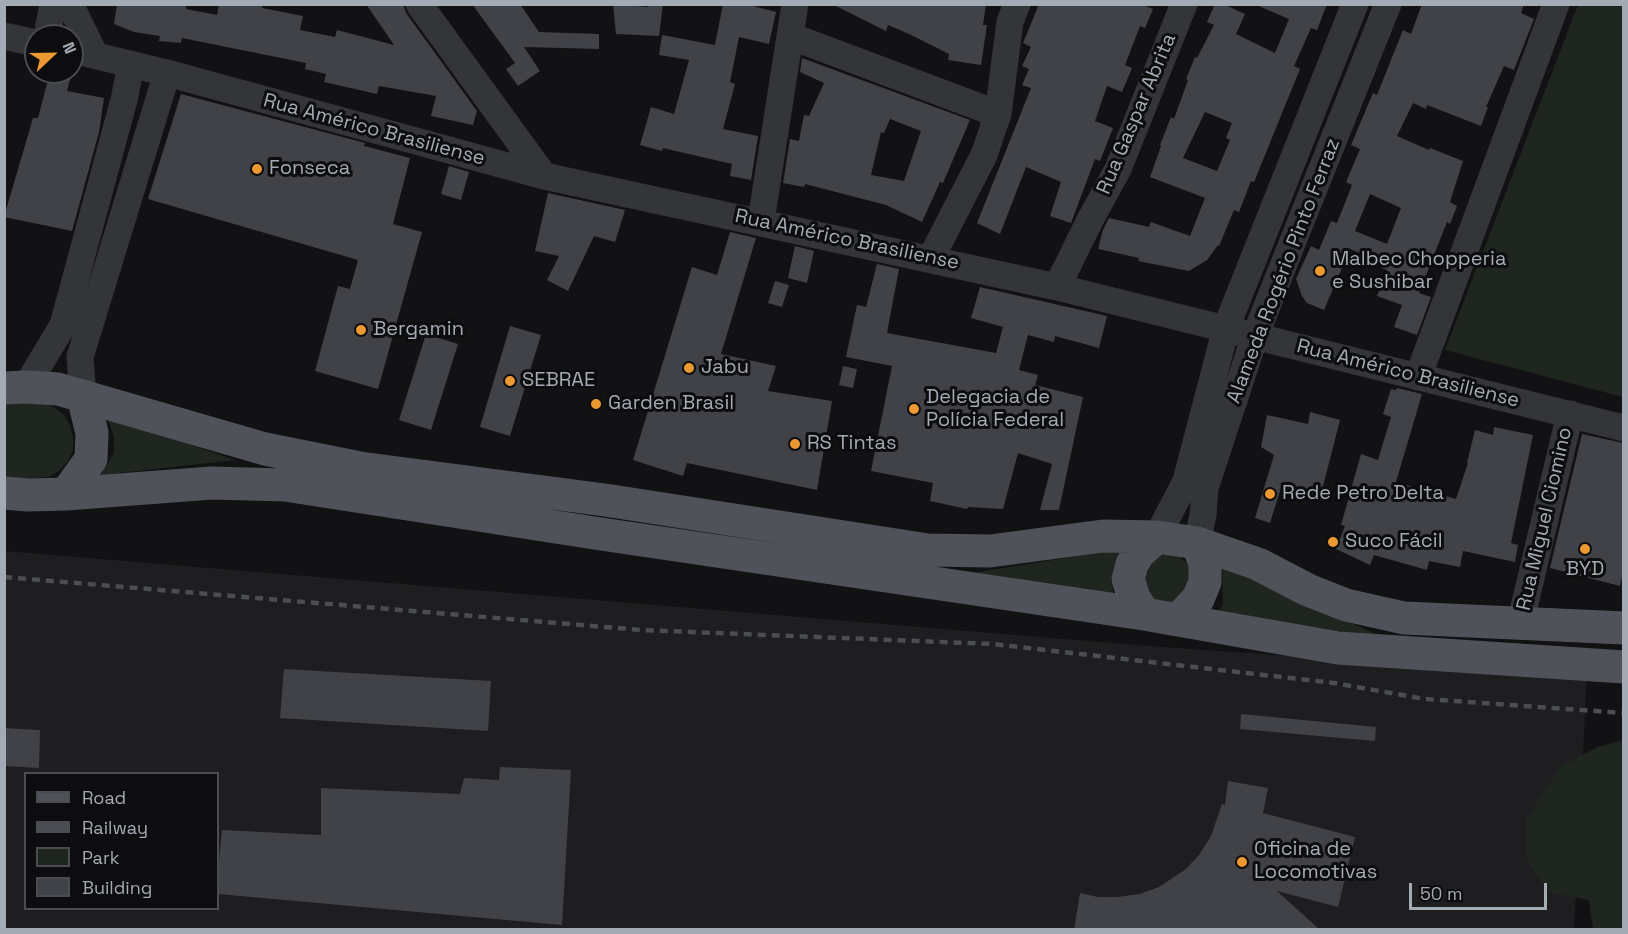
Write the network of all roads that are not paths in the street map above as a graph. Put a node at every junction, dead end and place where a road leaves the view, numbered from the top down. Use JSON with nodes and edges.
{"nodes":[{"id":1,"x":53,"y":4,"type":"edge"},
{"id":2,"x":70,"y":4,"type":"edge"},
{"id":3,"x":419,"y":4,"type":"edge"},
{"id":4,"x":795,"y":4,"type":"edge"},
{"id":5,"x":1017,"y":4,"type":"edge"},
{"id":6,"x":1184,"y":4,"type":"edge"},
{"id":7,"x":1354,"y":4,"type":"edge"},
{"id":8,"x":1388,"y":4,"type":"edge"},
{"id":9,"x":1554,"y":11,"type":"edge"},
{"id":10,"x":49,"y":24,"type":"edge"},
{"id":11,"x":76,"y":24,"type":"edge"},
{"id":12,"x":4,"y":36,"type":"edge"},
{"id":13,"x":790,"y":36,"type":"junction"},
{"id":14,"x":24,"y":40,"type":"edge"},
{"id":15,"x":84,"y":53,"type":"edge"},
{"id":16,"x":131,"y":65,"type":"junction"},
{"id":17,"x":167,"y":73,"type":"junction"},
{"id":18,"x":998,"y":114,"type":"junction"},
{"id":19,"x":544,"y":176,"type":"junction"},
{"id":20,"x":93,"y":215,"type":"junction"},
{"id":21,"x":761,"y":221,"type":"junction"},
{"id":22,"x":120,"y":223,"type":"junction"},
{"id":23,"x":931,"y":258,"type":"junction"},
{"id":24,"x":1057,"y":287,"type":"junction"},
{"id":25,"x":1226,"y":328,"type":"junction"},
{"id":26,"x":1255,"y":336,"type":"junction"},
{"id":27,"x":1418,"y":377,"type":"junction"},
{"id":28,"x":15,"y":387,"type":"edge"},
{"id":29,"x":83,"y":396,"type":"junction"},
{"id":30,"x":1570,"y":414,"type":"junction"},
{"id":31,"x":1623,"y":428,"type":"edge"},
{"id":32,"x":4,"y":493,"type":"edge"},
{"id":33,"x":66,"y":494,"type":"junction"},
{"id":34,"x":1157,"y":537,"type":"junction"},
{"id":35,"x":1197,"y":543,"type":"junction"},
{"id":36,"x":1144,"y":614,"type":"junction"},
{"id":37,"x":1178,"y":620,"type":"junction"},
{"id":38,"x":1520,"y":624,"type":"junction"},
{"id":39,"x":1623,"y":628,"type":"edge"},
{"id":40,"x":1623,"y":667,"type":"edge"}],
"edges":[{"from":1,"to":10,"type":"street"},
{"from":2,"to":11,"type":"street"},
{"from":3,"to":19,"type":"street"},
{"from":4,"to":13,"type":"street"},
{"from":5,"to":18,"type":"street"},
{"from":6,"to":24,"type":"street","name":"Rua Gaspar Abrita"},
{"from":7,"to":25,"type":"street","name":"Alameda Rogério Pinto Ferraz"},
{"from":8,"to":26,"type":"street","name":"Alameda Rogério Pinto Ferraz"},
{"from":9,"to":27,"type":"street"},
{"from":12,"to":14,"type":"street"},
{"from":13,"to":18,"type":"street"},
{"from":13,"to":21,"type":"street"},
{"from":15,"to":16,"type":"street","name":"Rua Américo Brasiliense"},
{"from":16,"to":17,"type":"street","name":"Rua Américo Brasiliense"},
{"from":16,"to":20,"type":"street"},
{"from":17,"to":19,"type":"street","name":"Rua Américo Brasiliense"},
{"from":17,"to":22,"type":"street"},
{"from":18,"to":23,"type":"street"},
{"from":19,"to":21,"type":"street","name":"Rua Américo Brasiliense"},
{"from":20,"to":22,"type":"street"},
{"from":20,"to":28,"type":"street"},
{"from":21,"to":23,"type":"street","name":"Rua Américo Brasiliense"},
{"from":22,"to":29,"type":"street"},
{"from":23,"to":24,"type":"street","name":"Rua Américo Brasiliense"},
{"from":24,"to":25,"type":"street","name":"Rua Américo Brasiliense"},
{"from":25,"to":26,"type":"street","name":"Rua Américo Brasiliense"},
{"from":25,"to":34,"type":"street","name":"Alameda Rogério Pinto Ferraz"},
{"from":26,"to":27,"type":"street","name":"Rua Américo Brasiliense"},
{"from":26,"to":35,"type":"street","name":"Alameda Rogério Pinto Ferraz"},
{"from":27,"to":30,"type":"street","name":"Rua Américo Brasiliense"},
{"from":28,"to":29,"type":"main road"},
{"from":29,"to":33,"type":"main road"},
{"from":29,"to":34,"type":"main road"},
{"from":30,"to":31,"type":"street","name":"Rua Américo Brasiliense"},
{"from":30,"to":38,"type":"street","name":"Rua Miguel Ciomino"},
{"from":32,"to":33,"type":"main road"},
{"from":33,"to":36,"type":"main road"},
{"from":34,"to":35,"type":"main road"},
{"from":34,"to":36,"type":"main road"},
{"from":35,"to":37,"type":"main road"},
{"from":35,"to":38,"type":"main road"},
{"from":36,"to":37,"type":"main road"},
{"from":37,"to":40,"type":"main road"},
{"from":38,"to":39,"type":"main road"}]}
